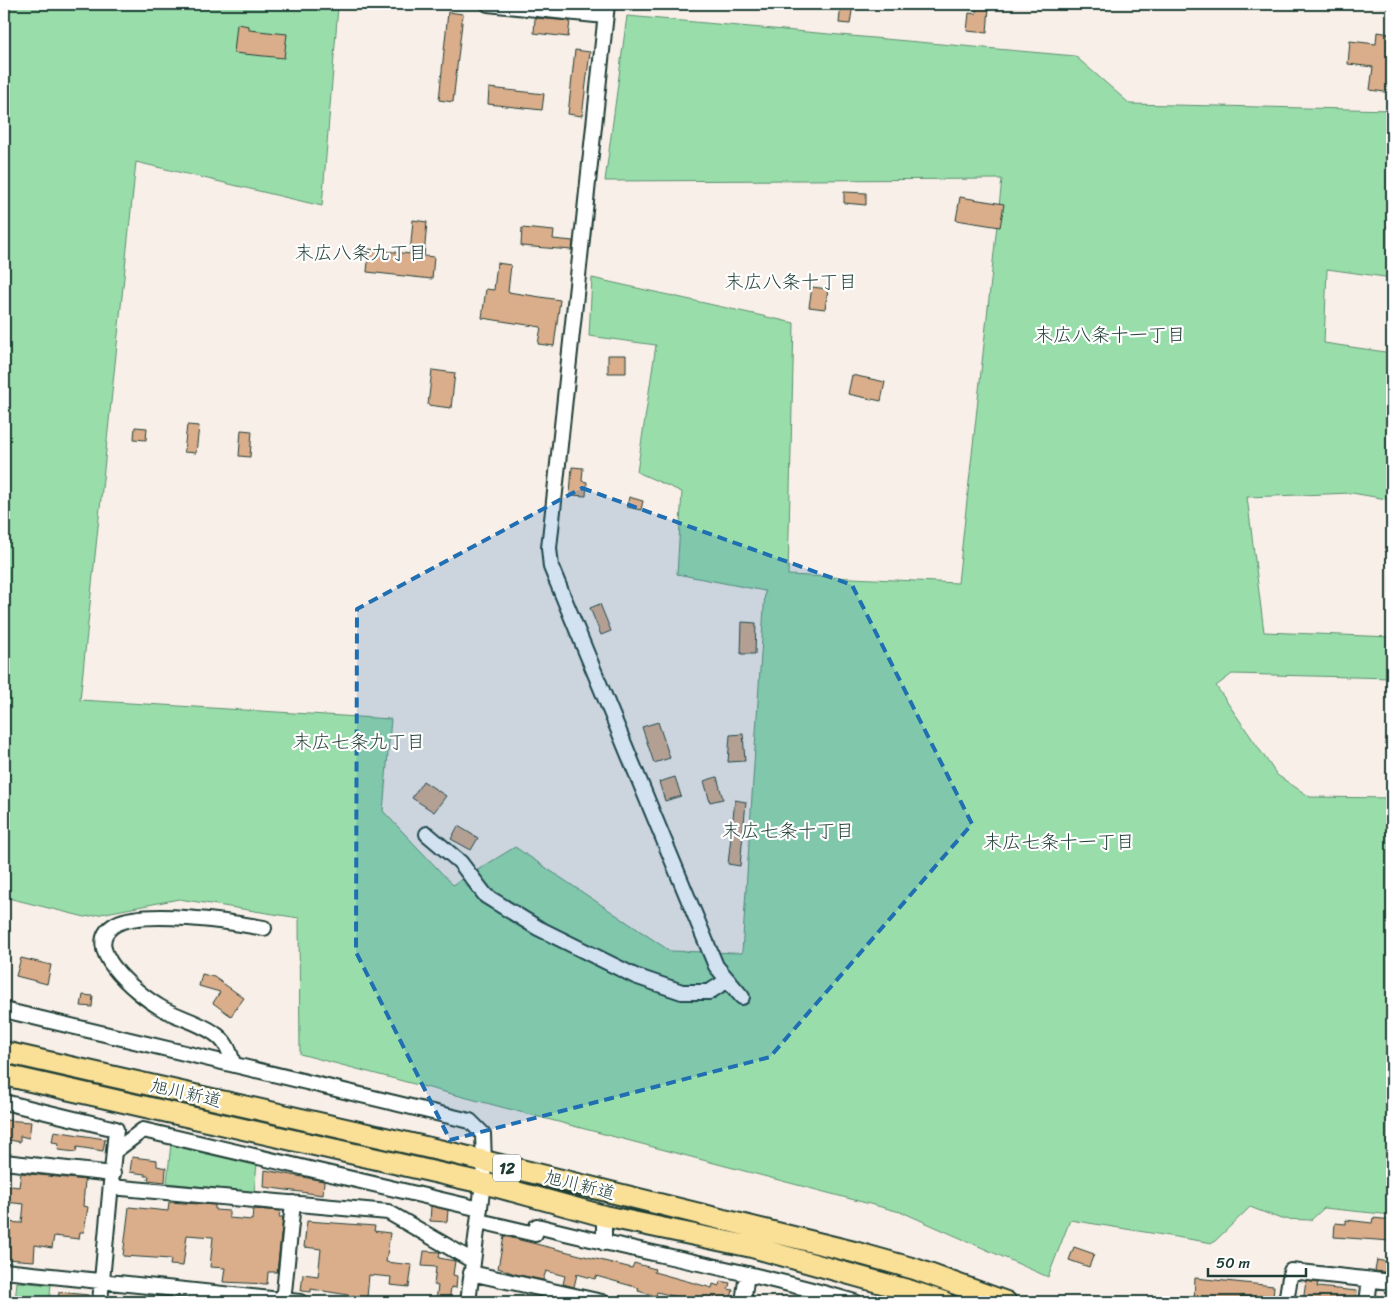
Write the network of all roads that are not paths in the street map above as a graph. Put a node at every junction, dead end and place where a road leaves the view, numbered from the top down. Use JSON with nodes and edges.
{"nodes":[{"id":1,"x":488,"y":4,"type":"edge"},
{"id":2,"x":606,"y":10,"type":"edge"},
{"id":3,"x":426,"y":834,"type":"dead end"},
{"id":4,"x":264,"y":928,"type":"dead end"},
{"id":5,"x":728,"y":980,"type":"junction"},
{"id":6,"x":742,"y":997,"type":"dead end"},
{"id":7,"x":4,"y":1010,"type":"edge"},
{"id":8,"x":4,"y":1052,"type":"edge"},
{"id":9,"x":233,"y":1064,"type":"junction"},
{"id":10,"x":4,"y":1075,"type":"edge"},
{"id":11,"x":29,"y":1080,"type":"junction"},
{"id":12,"x":4,"y":1102,"type":"edge"},
{"id":13,"x":26,"y":1107,"type":"junction"},
{"id":14,"x":115,"y":1150,"type":"junction"},
{"id":15,"x":4,"y":1162,"type":"edge"},
{"id":16,"x":484,"y":1162,"type":"junction"},
{"id":17,"x":112,"y":1180,"type":"junction"},
{"id":18,"x":483,"y":1184,"type":"junction"},
{"id":19,"x":292,"y":1202,"type":"junction"},
{"id":20,"x":479,"y":1215,"type":"junction"},
{"id":21,"x":604,"y":1216,"type":"junction"},
{"id":22,"x":604,"y":1244,"type":"junction"},
{"id":23,"x":472,"y":1267,"type":"junction"},
{"id":24,"x":835,"y":1269,"type":"junction"},
{"id":25,"x":4,"y":1271,"type":"edge"},
{"id":26,"x":747,"y":1274,"type":"junction"},
{"id":27,"x":102,"y":1280,"type":"junction"},
{"id":28,"x":1370,"y":1280,"type":"junction"},
{"id":29,"x":1392,"y":1282,"type":"edge"},
{"id":30,"x":829,"y":1294,"type":"junction"},
{"id":31,"x":565,"y":1298,"type":"edge"},
{"id":32,"x":283,"y":1301,"type":"edge"},
{"id":33,"x":100,"y":1302,"type":"edge"},
{"id":34,"x":300,"y":1302,"type":"edge"},
{"id":35,"x":468,"y":1302,"type":"edge"},
{"id":36,"x":602,"y":1302,"type":"edge"},
{"id":37,"x":743,"y":1302,"type":"edge"},
{"id":38,"x":855,"y":1302,"type":"edge"},
{"id":39,"x":944,"y":1302,"type":"edge"},
{"id":40,"x":1006,"y":1302,"type":"edge"},
{"id":41,"x":1286,"y":1302,"type":"edge"},
{"id":42,"x":1368,"y":1302,"type":"edge"}],
"edges":[{"from":1,"to":2,"type":"street"},
{"from":2,"to":5,"type":"street"},
{"from":3,"to":5,"type":"street"},
{"from":4,"to":9,"type":"street"},
{"from":5,"to":6,"type":"street"},
{"from":7,"to":9,"type":"street"},
{"from":8,"to":16,"type":"highway","name":"旭川新道","number":"12"},
{"from":9,"to":16,"type":"street"},
{"from":10,"to":11,"type":"highway","name":"旭川新道","number":"12"},
{"from":11,"to":13,"type":"street"},
{"from":11,"to":18,"type":"highway","name":"旭川新道","number":"12"},
{"from":12,"to":13,"type":"street"},
{"from":13,"to":14,"type":"street"},
{"from":14,"to":17,"type":"street"},
{"from":14,"to":20,"type":"street"},
{"from":15,"to":17,"type":"street"},
{"from":16,"to":18,"type":"street"},
{"from":16,"to":40,"type":"highway","name":"旭川新道","number":"12"},
{"from":17,"to":19,"type":"street"},
{"from":17,"to":27,"type":"street"},
{"from":18,"to":20,"type":"street"},
{"from":18,"to":21,"type":"highway","name":"旭川新道","number":"12"},
{"from":19,"to":23,"type":"street"},
{"from":19,"to":32,"type":"street"},
{"from":20,"to":22,"type":"street"},
{"from":20,"to":23,"type":"street"},
{"from":21,"to":22,"type":"street"},
{"from":21,"to":24,"type":"highway","name":"旭川新道","number":"12"},
{"from":22,"to":26,"type":"street"},
{"from":23,"to":31,"type":"street"},
{"from":23,"to":35,"type":"street"},
{"from":24,"to":30,"type":"street"},
{"from":24,"to":39,"type":"highway","name":"旭川新道","number":"12"},
{"from":25,"to":27,"type":"street"},
{"from":26,"to":30,"type":"street"},
{"from":26,"to":37,"type":"street"},
{"from":27,"to":32,"type":"street"},
{"from":27,"to":33,"type":"street"},
{"from":28,"to":29,"type":"street"},
{"from":28,"to":41,"type":"street"},
{"from":28,"to":42,"type":"street"},
{"from":30,"to":38,"type":"street"},
{"from":31,"to":36,"type":"street"},
{"from":32,"to":34,"type":"street"}]}
